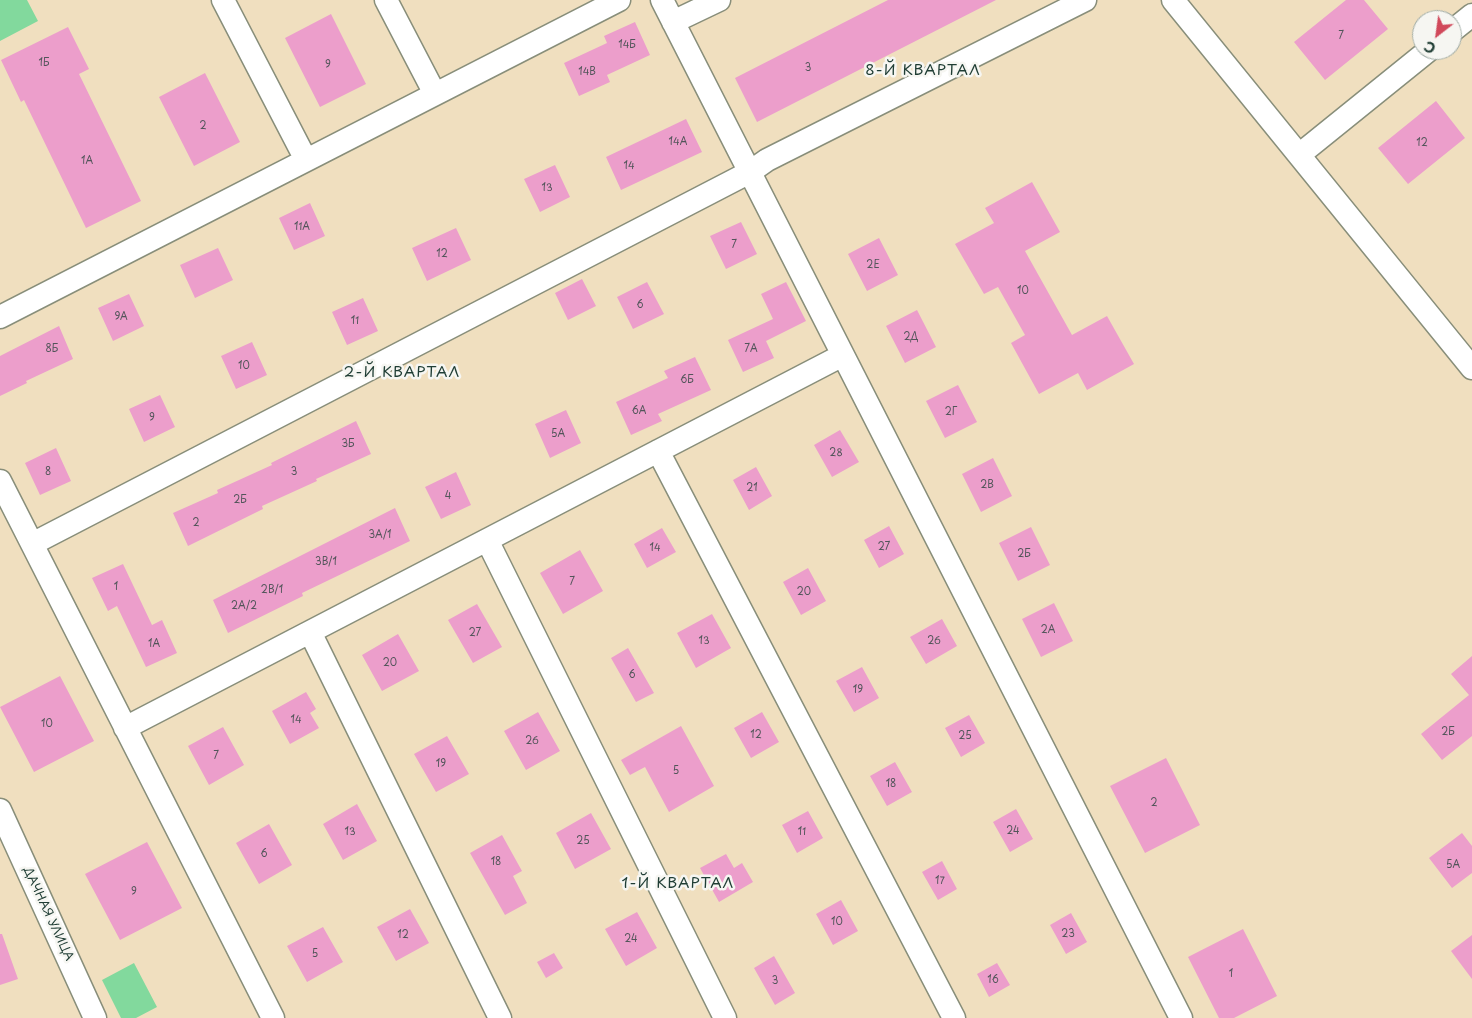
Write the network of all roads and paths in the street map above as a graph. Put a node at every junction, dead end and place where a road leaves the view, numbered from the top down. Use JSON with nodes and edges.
{"nodes":[{"id":1,"x":223,"y":0,"type":"edge"},
{"id":2,"x":386,"y":0,"type":"edge"},
{"id":3,"x":619,"y":0,"type":"edge"},
{"id":4,"x":662,"y":0,"type":"edge"},
{"id":5,"x":719,"y":0,"type":"edge"},
{"id":6,"x":1085,"y":0,"type":"edge"},
{"id":7,"x":1174,"y":0,"type":"edge"},
{"id":8,"x":1472,"y":15,"type":"edge"},
{"id":9,"x":673,"y":22,"type":"junction"},
{"id":10,"x":1462,"y":23,"type":"edge"},
{"id":11,"x":1416,"y":60,"type":"edge"},
{"id":12,"x":435,"y":94,"type":"junction"},
{"id":13,"x":1299,"y":155,"type":"junction"},
{"id":14,"x":306,"y":160,"type":"junction"},
{"id":15,"x":750,"y":172,"type":"junction"},
{"id":16,"x":0,"y":317,"type":"edge"},
{"id":17,"x":843,"y":355,"type":"junction"},
{"id":18,"x":1472,"y":368,"type":"edge"},
{"id":19,"x":658,"y":451,"type":"junction"},
{"id":20,"x":0,"y":481,"type":"edge"},
{"id":21,"x":487,"y":540,"type":"junction"},
{"id":22,"x":32,"y":544,"type":"junction"},
{"id":23,"x":310,"y":632,"type":"junction"},
{"id":24,"x":126,"y":728,"type":"junction"},
{"id":25,"x":0,"y":810,"type":"edge"},
{"id":26,"x":95,"y":1018,"type":"edge"},
{"id":27,"x":273,"y":1018,"type":"edge"},
{"id":28,"x":500,"y":1018,"type":"edge"},
{"id":29,"x":725,"y":1018,"type":"edge"},
{"id":30,"x":954,"y":1018,"type":"edge"},
{"id":31,"x":1181,"y":1018,"type":"edge"}],
"edges":[{"from":1,"to":14,"type":"street"},
{"from":2,"to":12,"type":"street"},
{"from":3,"to":12,"type":"street"},
{"from":4,"to":9,"type":"street"},
{"from":5,"to":9,"type":"street"},
{"from":6,"to":15,"type":"street"},
{"from":7,"to":13,"type":"street"},
{"from":8,"to":10,"type":"street"},
{"from":9,"to":15,"type":"street"},
{"from":11,"to":13,"type":"street"},
{"from":12,"to":14,"type":"street"},
{"from":13,"to":18,"type":"street"},
{"from":14,"to":16,"type":"street"},
{"from":15,"to":17,"type":"street"},
{"from":15,"to":22,"type":"street"},
{"from":17,"to":19,"type":"street"},
{"from":17,"to":31,"type":"street"},
{"from":19,"to":21,"type":"street"},
{"from":19,"to":30,"type":"street"},
{"from":20,"to":22,"type":"street"},
{"from":21,"to":23,"type":"street"},
{"from":21,"to":29,"type":"street"},
{"from":22,"to":24,"type":"street"},
{"from":23,"to":24,"type":"street"},
{"from":23,"to":28,"type":"street"},
{"from":24,"to":27,"type":"street"},
{"from":25,"to":26,"type":"street","name":"ДАЧНАЯ УЛИЦА"}]}
